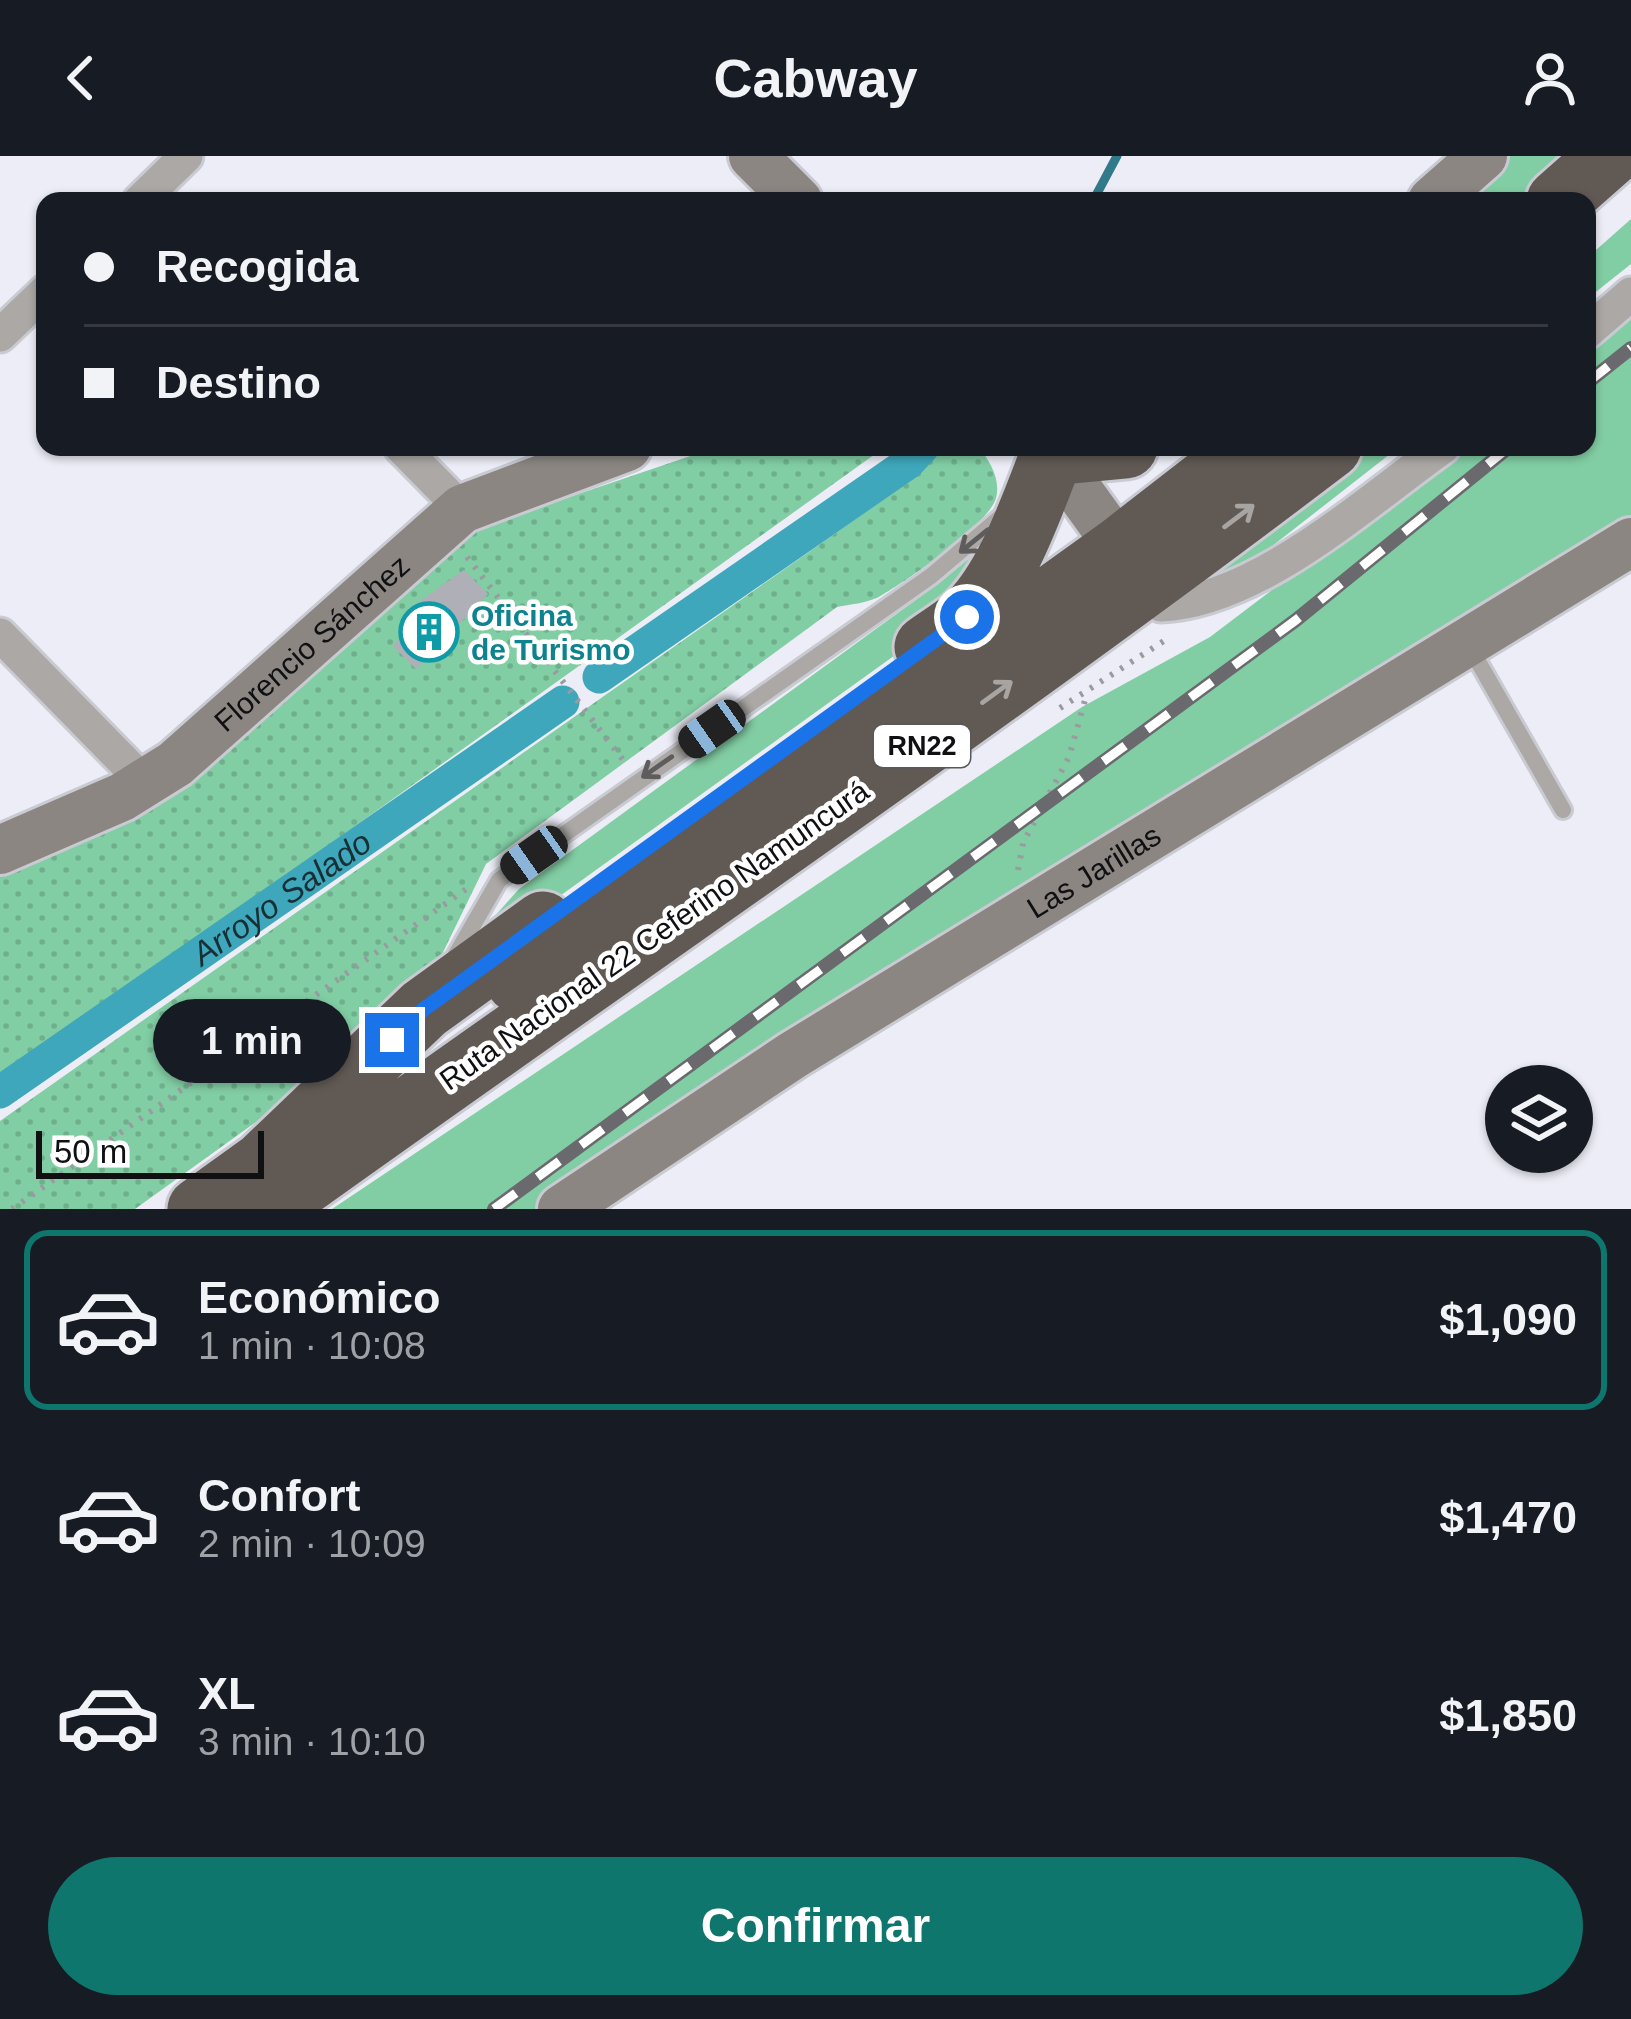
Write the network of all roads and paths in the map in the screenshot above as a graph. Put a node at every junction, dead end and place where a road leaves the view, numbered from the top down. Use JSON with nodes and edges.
{"nodes":[{"id":1,"x":186,"y":156,"type":"edge"},
{"id":2,"x":753,"y":156,"type":"edge"},
{"id":3,"x":1483,"y":156,"type":"edge"},
{"id":4,"x":1610,"y":156,"type":"edge"},
{"id":5,"x":1631,"y":189,"type":"edge"},
{"id":6,"x":154,"y":192,"type":"edge"},
{"id":7,"x":789,"y":192,"type":"edge"},
{"id":8,"x":1442,"y":192,"type":"edge"},
{"id":9,"x":1568,"y":192,"type":"edge"},
{"id":10,"x":1596,"y":220,"type":"edge"},
{"id":11,"x":1631,"y":294,"type":"edge"},
{"id":12,"x":36,"y":300,"type":"edge"},
{"id":13,"x":1596,"y":324,"type":"edge"},
{"id":14,"x":0,"y":334,"type":"edge"},
{"id":15,"x":408,"y":456,"type":"edge"},
{"id":16,"x":604,"y":456,"type":"edge"},
{"id":17,"x":1050,"y":456,"type":"edge"},
{"id":18,"x":1053,"y":456,"type":"edge"},
{"id":19,"x":1061,"y":456,"type":"edge"},
{"id":20,"x":1241,"y":456,"type":"edge"},
{"id":21,"x":1315,"y":456,"type":"edge"},
{"id":22,"x":1430,"y":456,"type":"edge"},
{"id":23,"x":452,"y":517,"type":"junction"},
{"id":24,"x":1630,"y":545,"type":"edge"},
{"id":25,"x":1134,"y":566,"type":"junction"},
{"id":26,"x":0,"y":635,"type":"edge"},
{"id":27,"x":1468,"y":643,"type":"junction"},
{"id":28,"x":1088,"y":690,"type":"dead end"},
{"id":29,"x":638,"y":780,"type":"junction"},
{"id":30,"x":145,"y":783,"type":"junction"},
{"id":31,"x":1563,"y":810,"type":"dead end"},
{"id":32,"x":0,"y":850,"type":"edge"},
{"id":33,"x":499,"y":880,"type":"junction"},
{"id":34,"x":1017,"y":920,"type":"junction"},
{"id":35,"x":424,"y":1009,"type":"junction"},
{"id":36,"x":264,"y":1187,"type":"edge"},
{"id":37,"x":12,"y":1209,"type":"edge"},
{"id":38,"x":199,"y":1209,"type":"edge"},
{"id":39,"x":562,"y":1209,"type":"edge"}],
"edges":[{"from":1,"to":6,"type":"street"},
{"from":2,"to":7,"type":"street"},
{"from":3,"to":8,"type":"street"},
{"from":4,"to":9,"type":"highway"},
{"from":5,"to":10,"type":"highway"},
{"from":11,"to":13,"type":"street"},
{"from":12,"to":14,"type":"street"},
{"from":15,"to":23,"type":"street"},
{"from":16,"to":23,"type":"street","name":"Florencio Sánchez"},
{"from":17,"to":29,"type":"lane","one_way":true},
{"from":18,"to":35,"type":"highway"},
{"from":19,"to":25,"type":"street"},
{"from":20,"to":25,"type":"highway","name":"Ruta Nacional 22 Ceferino Namuncurá","number":"RN22"},
{"from":25,"to":21,"type":"highway","name":"Ruta Nacional 22 Ceferino Namuncurá","number":"RN22","one_way":true},
{"from":22,"to":25,"type":"street"},
{"from":23,"to":29,"type":"path"},
{"from":23,"to":30,"type":"street","name":"Florencio Sánchez"},
{"from":24,"to":27,"type":"street","name":"Las Jarillas"},
{"from":25,"to":36,"type":"highway","name":"Ruta Nacional 22 Ceferino Namuncurá","number":"RN22"},
{"from":26,"to":30,"type":"street"},
{"from":27,"to":31,"type":"lane"},
{"from":27,"to":34,"type":"street","name":"Las Jarillas"},
{"from":28,"to":34,"type":"path"},
{"from":29,"to":33,"type":"lane"},
{"from":30,"to":32,"type":"street","name":"Florencio Sánchez"},
{"from":33,"to":35,"type":"lane"},
{"from":33,"to":37,"type":"path"},
{"from":34,"to":39,"type":"street","name":"Las Jarillas"},
{"from":35,"to":36,"type":"highway"},
{"from":36,"to":38,"type":"highway","name":"Ruta Nacional 22 Ceferino Namuncurá","number":"RN22"}]}
